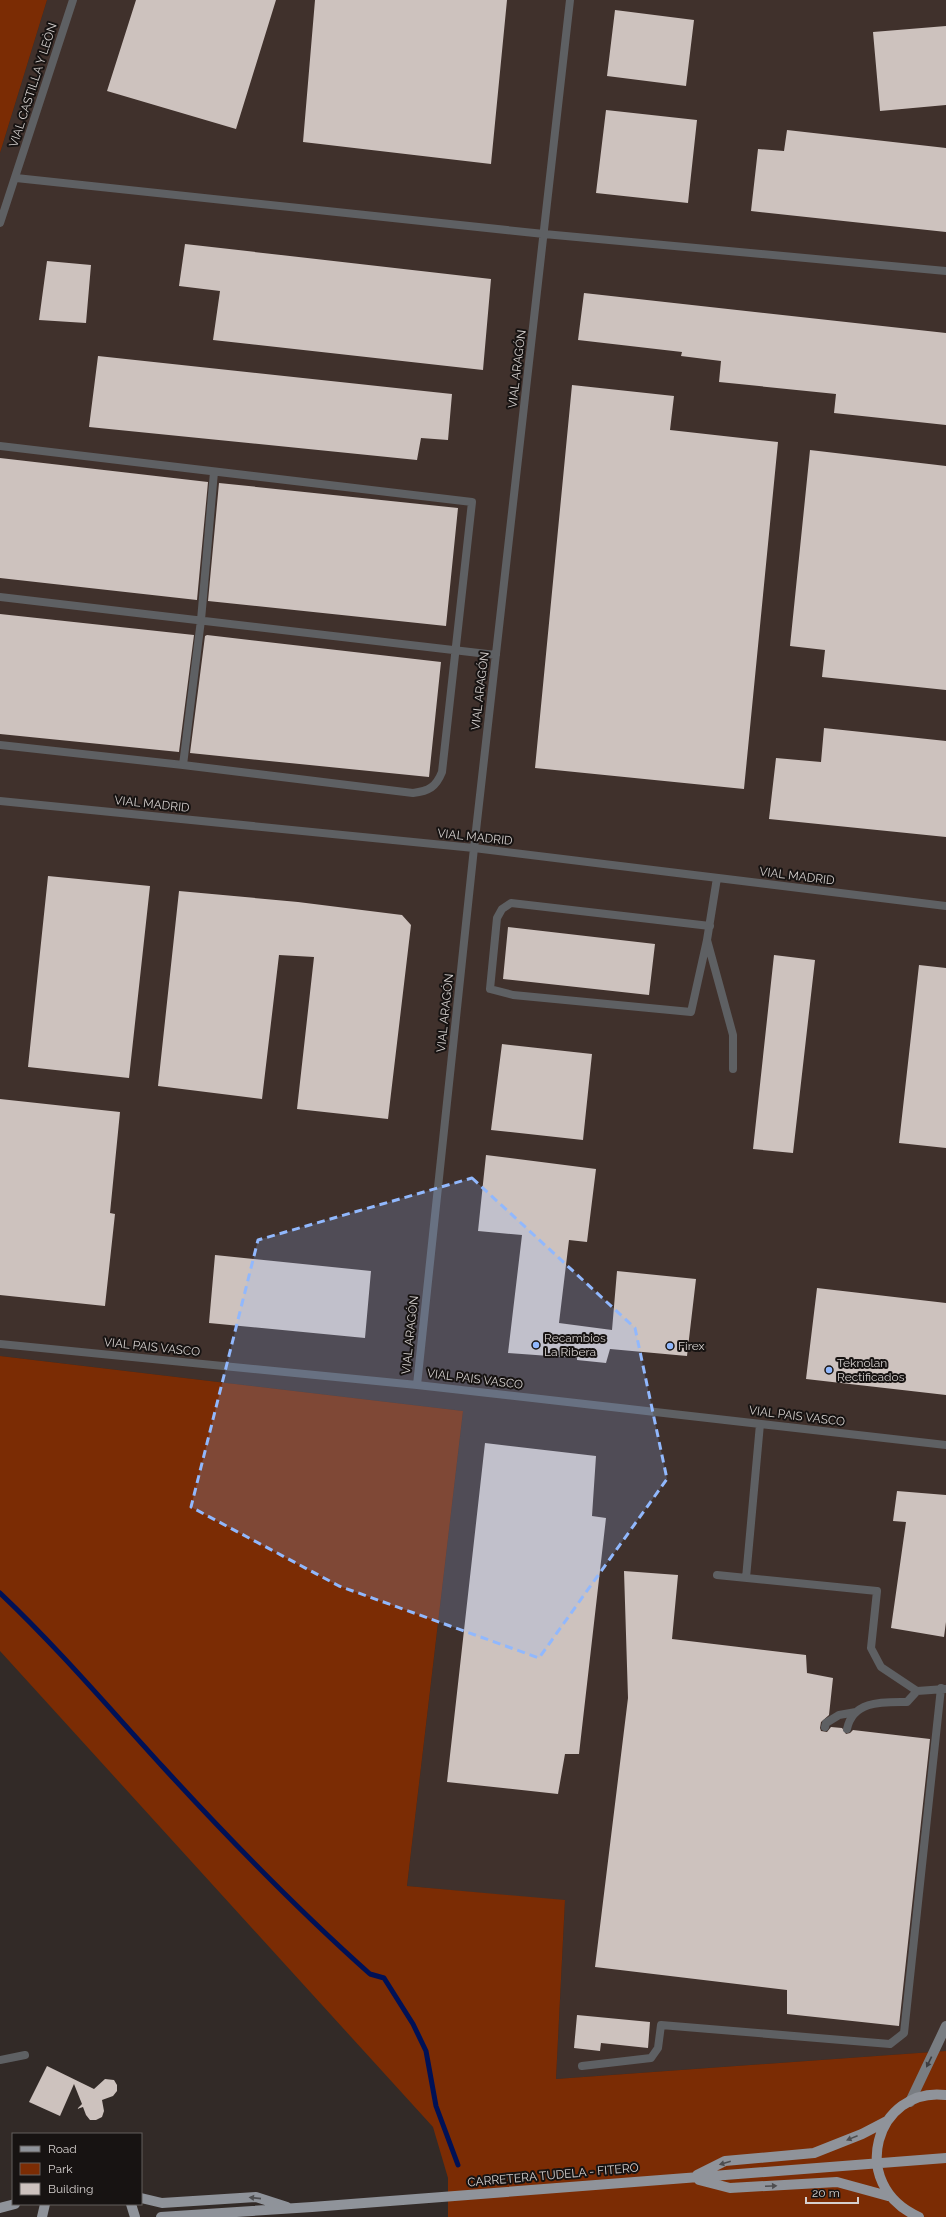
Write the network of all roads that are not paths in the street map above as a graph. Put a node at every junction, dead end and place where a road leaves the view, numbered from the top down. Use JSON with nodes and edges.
{"nodes":[{"id":1,"x":73,"y":0,"type":"edge"},
{"id":2,"x":570,"y":0,"type":"edge"},
{"id":3,"x":16,"y":178,"type":"junction"},
{"id":4,"x":0,"y":223,"type":"edge"},
{"id":5,"x":544,"y":234,"type":"junction"},
{"id":6,"x":946,"y":271,"type":"edge"},
{"id":7,"x":0,"y":446,"type":"edge"},
{"id":8,"x":214,"y":472,"type":"junction"},
{"id":9,"x":0,"y":597,"type":"edge"},
{"id":10,"x":201,"y":620,"type":"junction"},
{"id":11,"x":456,"y":650,"type":"junction"},
{"id":12,"x":496,"y":655,"type":"junction"},
{"id":13,"x":0,"y":745,"type":"edge"},
{"id":14,"x":183,"y":765,"type":"junction"},
{"id":15,"x":0,"y":800,"type":"edge"},
{"id":16,"x":474,"y":848,"type":"junction"},
{"id":17,"x":717,"y":878,"type":"junction"},
{"id":18,"x":946,"y":906,"type":"edge"},
{"id":19,"x":710,"y":926,"type":"junction"},
{"id":20,"x":707,"y":940,"type":"junction"},
{"id":21,"x":733,"y":1070,"type":"dead end"},
{"id":22,"x":0,"y":1344,"type":"edge"},
{"id":23,"x":417,"y":1384,"type":"junction"},
{"id":24,"x":760,"y":1424,"type":"junction"},
{"id":25,"x":946,"y":1445,"type":"edge"},
{"id":26,"x":717,"y":1575,"type":"dead end"},
{"id":27,"x":746,"y":1578,"type":"junction"},
{"id":28,"x":944,"y":1688,"type":"edge"},
{"id":29,"x":917,"y":1691,"type":"junction"},
{"id":30,"x":856,"y":1712,"type":"junction"},
{"id":31,"x":825,"y":1727,"type":"dead end"},
{"id":32,"x":847,"y":1729,"type":"dead end"},
{"id":33,"x":946,"y":2026,"type":"edge"},
{"id":34,"x":25,"y":2055,"type":"dead end"},
{"id":35,"x":0,"y":2060,"type":"edge"},
{"id":36,"x":582,"y":2066,"type":"dead end"},
{"id":37,"x":946,"y":2095,"type":"edge"},
{"id":38,"x":910,"y":2102,"type":"junction"},
{"id":39,"x":887,"y":2121,"type":"junction"},
{"id":40,"x":946,"y":2158,"type":"edge"},
{"id":41,"x":876,"y":2163,"type":"junction"},
{"id":42,"x":691,"y":2177,"type":"junction"},
{"id":43,"x":888,"y":2196,"type":"junction"},
{"id":44,"x":142,"y":2198,"type":"edge"},
{"id":45,"x":12,"y":2205,"type":"edge"},
{"id":46,"x":45,"y":2205,"type":"edge"},
{"id":47,"x":131,"y":2205,"type":"edge"},
{"id":48,"x":0,"y":2208,"type":"edge"},
{"id":49,"x":293,"y":2213,"type":"edge"},
{"id":50,"x":42,"y":2217,"type":"edge"},
{"id":51,"x":135,"y":2217,"type":"edge"},
{"id":52,"x":161,"y":2217,"type":"edge"},
{"id":53,"x":919,"y":2217,"type":"edge"}],
"edges":[{"from":1,"to":3,"type":"lane","name":"VIAL CASTILLA Y LEÒN"},
{"from":2,"to":5,"type":"lane","name":"VIAL ARAGÓN"},
{"from":3,"to":4,"type":"lane","name":"VIAL CASTILLA Y LEÒN"},
{"from":3,"to":5,"type":"lane"},
{"from":5,"to":6,"type":"lane"},
{"from":5,"to":12,"type":"lane","name":"VIAL ARAGÓN"},
{"from":7,"to":8,"type":"lane"},
{"from":8,"to":10,"type":"lane"},
{"from":8,"to":11,"type":"lane"},
{"from":9,"to":10,"type":"lane"},
{"from":10,"to":11,"type":"lane"},
{"from":10,"to":14,"type":"lane"},
{"from":11,"to":12,"type":"lane"},
{"from":11,"to":14,"type":"lane"},
{"from":12,"to":16,"type":"lane","name":"VIAL ARAGÓN"},
{"from":13,"to":14,"type":"lane"},
{"from":15,"to":16,"type":"lane","name":"VIAL MADRID"},
{"from":16,"to":17,"type":"lane","name":"VIAL MADRID"},
{"from":16,"to":23,"type":"lane","name":"VIAL ARAGÓN"},
{"from":17,"to":18,"type":"lane","name":"VIAL MADRID"},
{"from":17,"to":19,"type":"lane"},
{"from":19,"to":20,"type":"lane"},
{"from":19,"to":20,"type":"lane"},
{"from":20,"to":21,"type":"lane"},
{"from":22,"to":23,"type":"lane","name":"VIAL PAIS VASCO"},
{"from":23,"to":24,"type":"lane","name":"VIAL PAIS VASCO"},
{"from":24,"to":25,"type":"lane","name":"VIAL PAIS VASCO"},
{"from":24,"to":27,"type":"lane"},
{"from":26,"to":27,"type":"lane"},
{"from":27,"to":29,"type":"lane"},
{"from":28,"to":29,"type":"lane"},
{"from":28,"to":36,"type":"lane"},
{"from":29,"to":30,"type":"lane"},
{"from":30,"to":31,"type":"lane"},
{"from":30,"to":32,"type":"lane"},
{"from":33,"to":38,"type":"street","one_way":true},
{"from":34,"to":35,"type":"lane"},
{"from":37,"to":38,"type":"main road"},
{"from":38,"to":39,"type":"main road"},
{"from":39,"to":41,"type":"main road"},
{"from":39,"to":42,"type":"main road","one_way":true},
{"from":40,"to":41,"type":"main road","name":"CARRETERA TUDELA - FITERO"},
{"from":41,"to":42,"type":"main road","name":"CARRETERA TUDELA - FITERO"},
{"from":41,"to":43,"type":"main road"},
{"from":42,"to":43,"type":"main road","one_way":true},
{"from":42,"to":49,"type":"main road","name":"CARRETERA TUDELA - FITERO"},
{"from":43,"to":53,"type":"main road"},
{"from":49,"to":44,"type":"main road","one_way":true},
{"from":45,"to":48,"type":"main road"},
{"from":46,"to":50,"type":"main road"},
{"from":47,"to":51,"type":"main road"},
{"from":49,"to":52,"type":"main road"}]}
